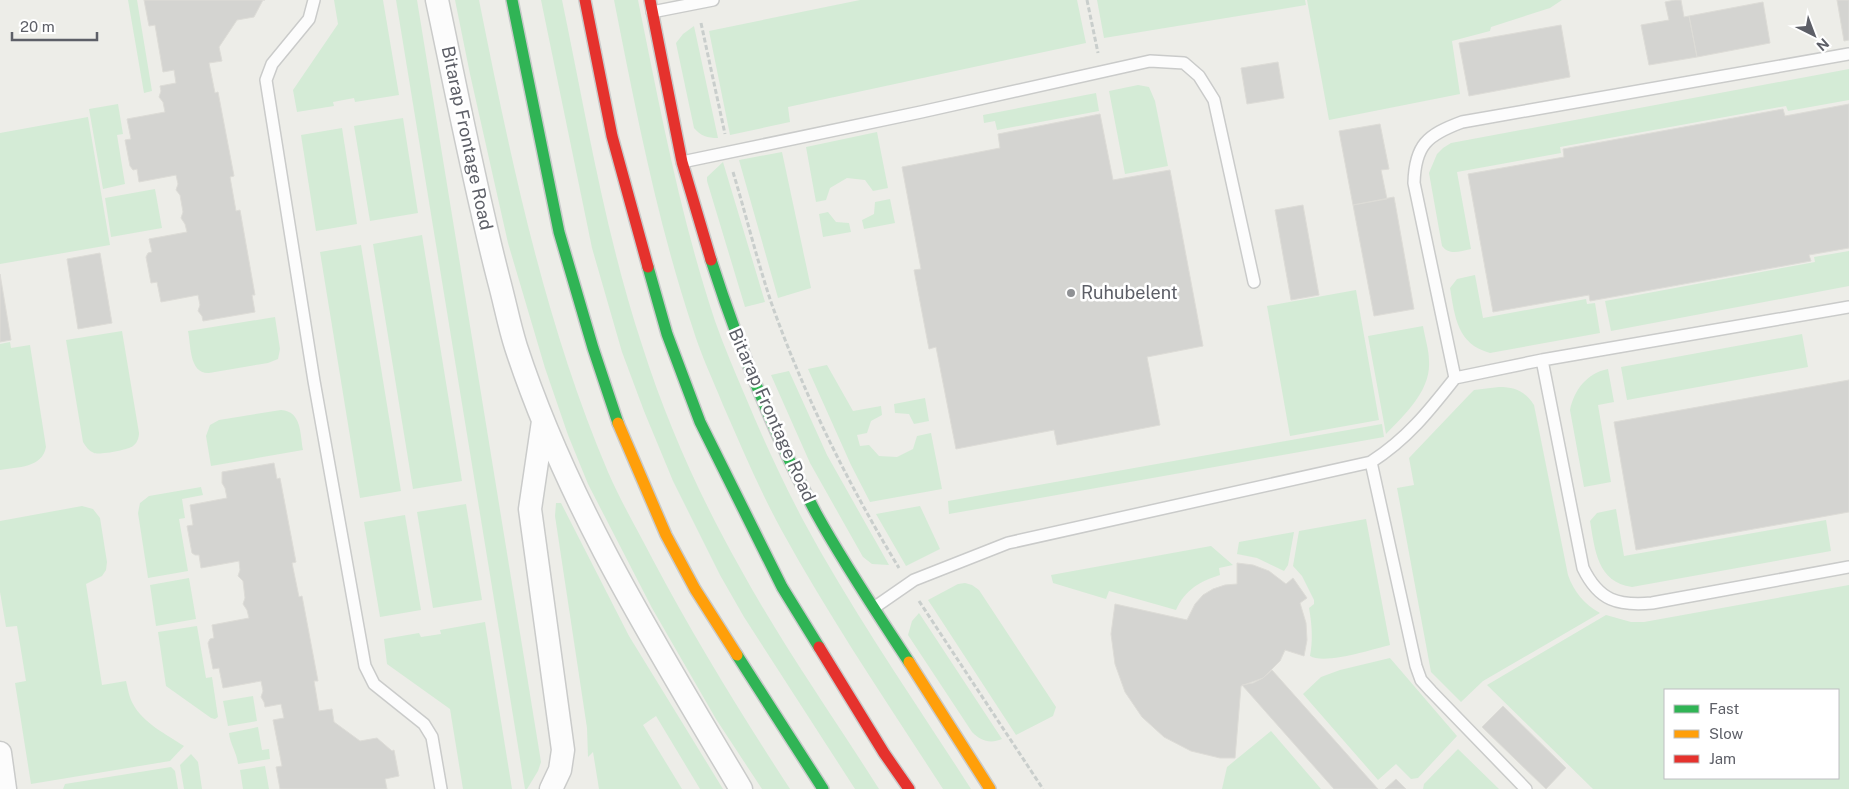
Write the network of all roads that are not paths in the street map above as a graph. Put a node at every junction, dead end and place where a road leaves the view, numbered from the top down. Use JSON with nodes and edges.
{"nodes":[{"id":1,"x":314,"y":0,"type":"edge"},
{"id":2,"x":437,"y":0,"type":"edge"},
{"id":3,"x":512,"y":0,"type":"edge"},
{"id":4,"x":585,"y":0,"type":"edge"},
{"id":5,"x":650,"y":0,"type":"edge"},
{"id":6,"x":713,"y":0,"type":"edge"},
{"id":7,"x":652,"y":12,"type":"junction"},
{"id":8,"x":1849,"y":54,"type":"edge"},
{"id":9,"x":682,"y":162,"type":"junction"},
{"id":10,"x":1254,"y":282,"type":"dead end"},
{"id":11,"x":1849,"y":307,"type":"edge"},
{"id":12,"x":1542,"y":360,"type":"junction"},
{"id":13,"x":1455,"y":378,"type":"junction"},
{"id":14,"x":543,"y":419,"type":"junction"},
{"id":15,"x":1371,"y":462,"type":"junction"},
{"id":16,"x":1849,"y":567,"type":"edge"},
{"id":17,"x":875,"y":607,"type":"junction"},
{"id":18,"x":0,"y":753,"type":"edge"},
{"id":19,"x":6,"y":789,"type":"edge"},
{"id":20,"x":441,"y":789,"type":"edge"},
{"id":21,"x":551,"y":789,"type":"edge"},
{"id":22,"x":741,"y":789,"type":"edge"},
{"id":23,"x":823,"y":789,"type":"edge"},
{"id":24,"x":909,"y":789,"type":"edge"},
{"id":25,"x":990,"y":789,"type":"edge"},
{"id":26,"x":1526,"y":789,"type":"edge"}],
"edges":[{"from":1,"to":20,"type":"lane"},
{"from":2,"to":14,"type":"street","name":"Bitarap Frontage Road"},
{"from":3,"to":23,"type":"main road"},
{"from":4,"to":24,"type":"main road"},
{"from":5,"to":7,"type":"main road","name":"Bitarap Frontage Road"},
{"from":6,"to":7,"type":"lane"},
{"from":7,"to":9,"type":"main road","name":"Bitarap Frontage Road"},
{"from":8,"to":13,"type":"lane"},
{"from":9,"to":10,"type":"lane"},
{"from":9,"to":17,"type":"main road","name":"Bitarap Frontage Road"},
{"from":11,"to":12,"type":"lane"},
{"from":12,"to":13,"type":"lane"},
{"from":12,"to":16,"type":"lane"},
{"from":13,"to":15,"type":"lane"},
{"from":14,"to":21,"type":"street"},
{"from":14,"to":22,"type":"street","name":"Bitarap Frontage Road"},
{"from":15,"to":17,"type":"lane"},
{"from":15,"to":26,"type":"lane"},
{"from":17,"to":25,"type":"main road","name":"Bitarap Frontage Road"},
{"from":18,"to":19,"type":"street"}]}
